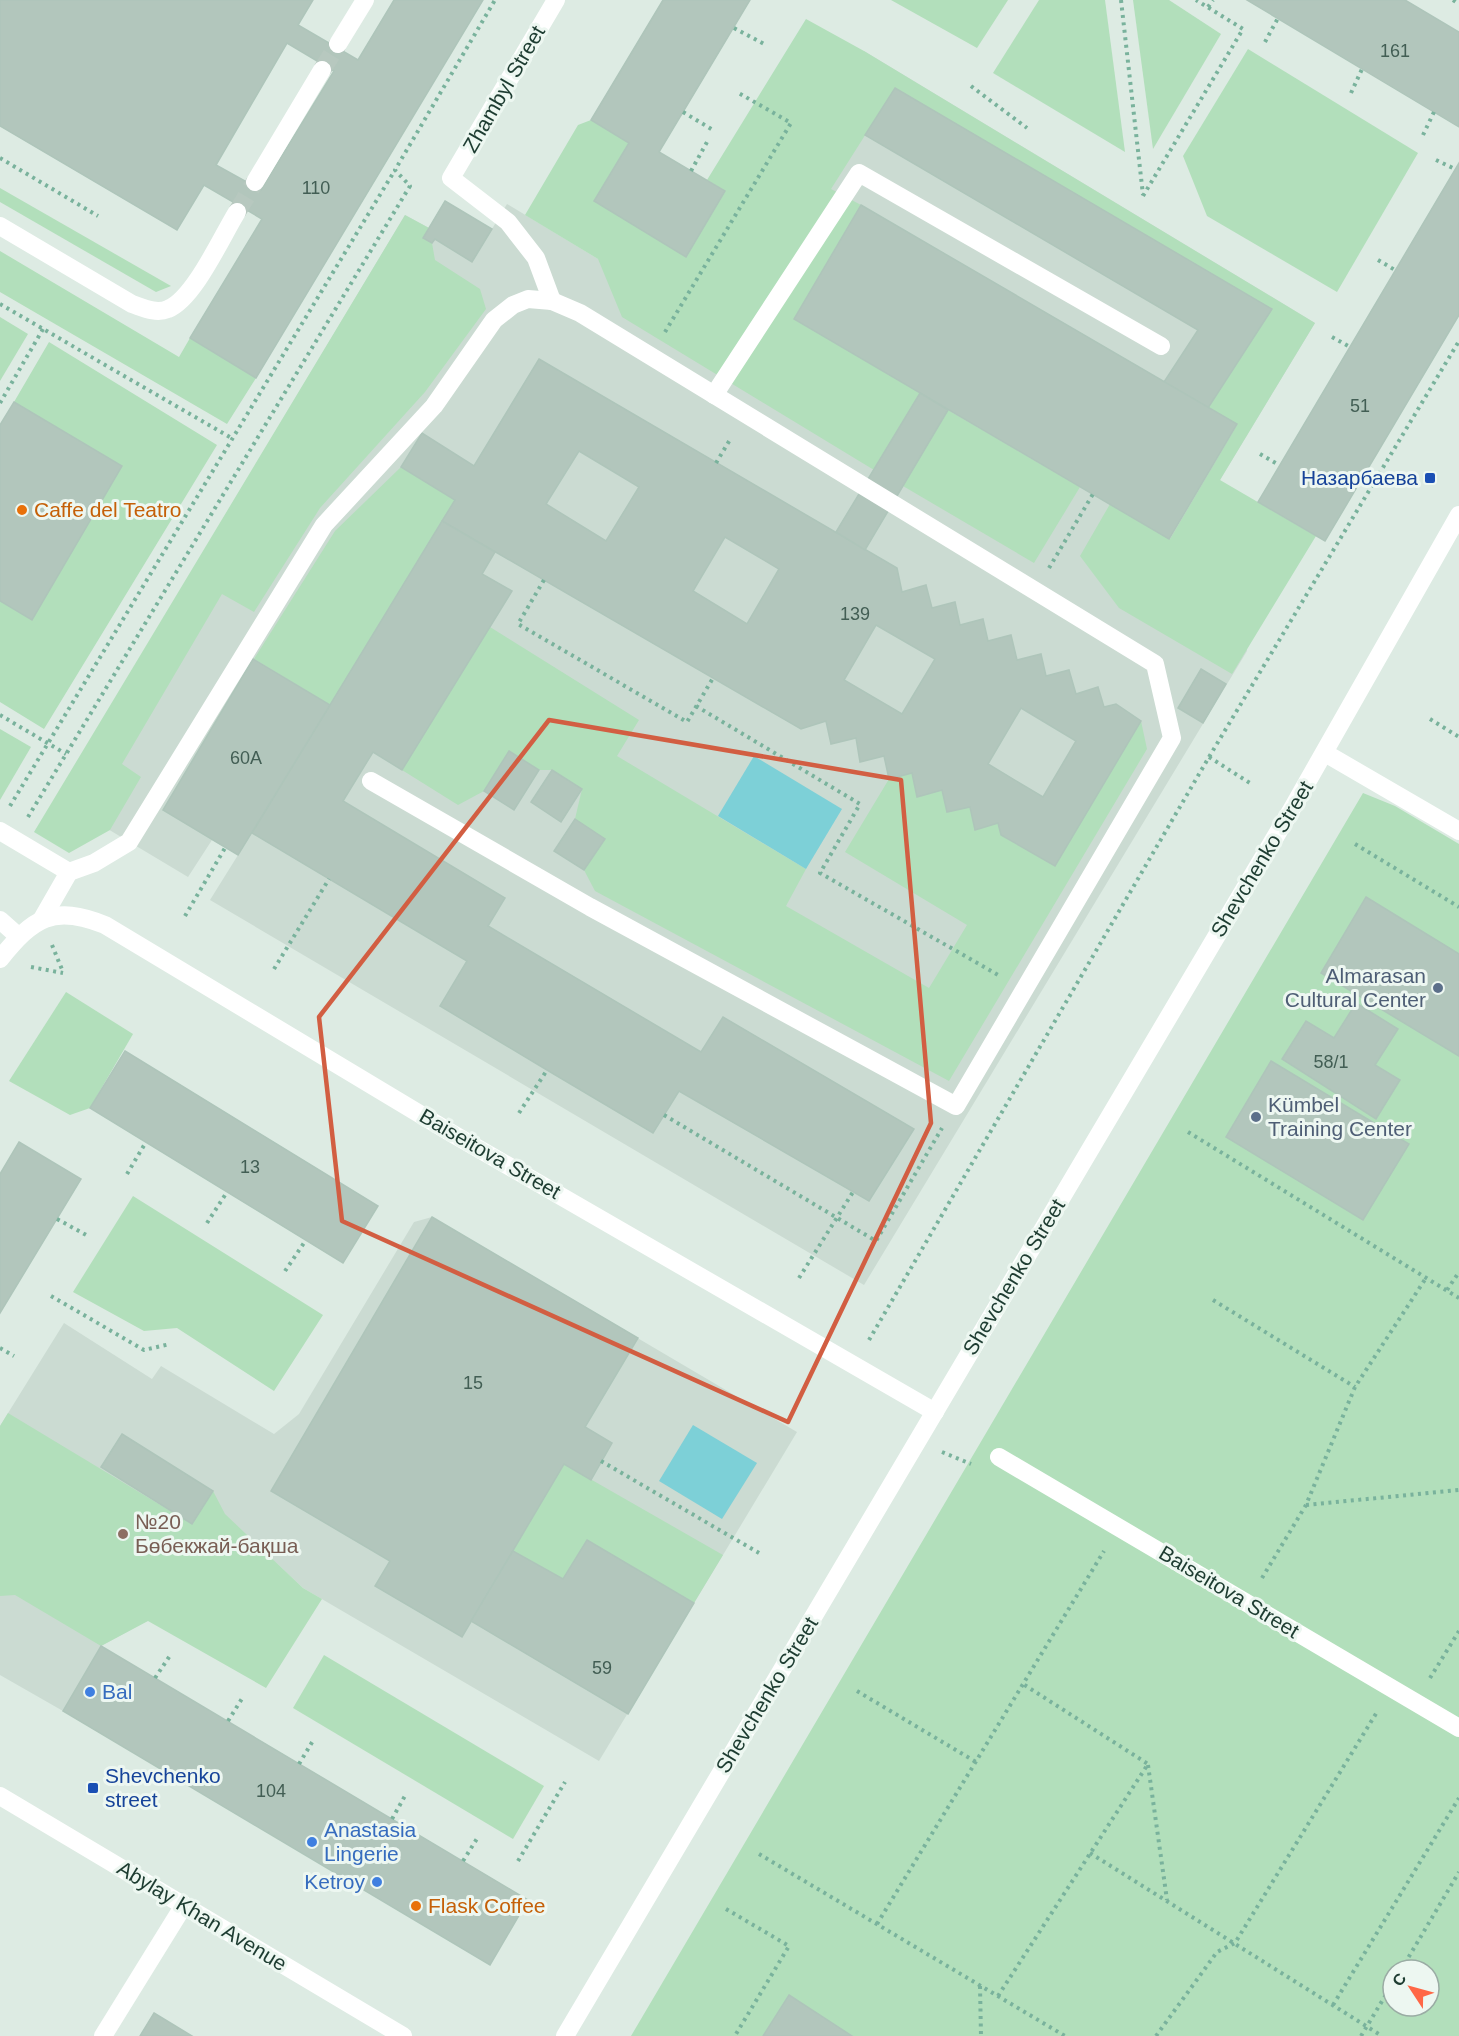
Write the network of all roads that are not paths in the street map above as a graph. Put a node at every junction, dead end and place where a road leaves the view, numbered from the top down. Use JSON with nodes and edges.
{"nodes":[{"id":1,"x":365,"y":0,"type":"edge"},
{"id":2,"x":556,"y":0,"type":"edge"},
{"id":3,"x":338,"y":44,"type":"tunnel mouth"},
{"id":4,"x":322,"y":70,"type":"tunnel mouth"},
{"id":5,"x":255,"y":182,"type":"tunnel mouth"},
{"id":6,"x":237,"y":212,"type":"tunnel mouth"},
{"id":7,"x":0,"y":226,"type":"edge"},
{"id":8,"x":552,"y":301,"type":"junction"},
{"id":9,"x":1161,"y":346,"type":"dead end"},
{"id":10,"x":714,"y":395,"type":"junction"},
{"id":11,"x":1459,"y":515,"type":"edge"},
{"id":12,"x":1324,"y":753,"type":"junction"},
{"id":13,"x":371,"y":781,"type":"dead end"},
{"id":14,"x":1459,"y":831,"type":"edge"},
{"id":15,"x":7,"y":836,"type":"edge"},
{"id":16,"x":69,"y":872,"type":"junction"},
{"id":17,"x":42,"y":919,"type":"junction"},
{"id":18,"x":0,"y":920,"type":"edge"},
{"id":19,"x":18,"y":936,"type":"junction"},
{"id":20,"x":0,"y":959,"type":"edge"},
{"id":21,"x":934,"y":1412,"type":"junction"},
{"id":22,"x":999,"y":1456,"type":"dead end"},
{"id":23,"x":1459,"y":1728,"type":"edge"},
{"id":24,"x":0,"y":1796,"type":"edge"},
{"id":25,"x":183,"y":1905,"type":"junction"},
{"id":26,"x":103,"y":2036,"type":"edge"},
{"id":27,"x":403,"y":2036,"type":"edge"},
{"id":28,"x":566,"y":2036,"type":"edge"}],
"edges":[{"from":1,"to":3,"type":"street"},
{"from":2,"to":8,"type":"street","name":"Zhambyl Street"},
{"from":4,"to":5,"type":"street"},
{"from":6,"to":7,"type":"street"},
{"from":8,"to":10,"type":"street"},
{"from":8,"to":16,"type":"street"},
{"from":9,"to":10,"type":"street"},
{"from":10,"to":13,"type":"street"},
{"from":11,"to":12,"type":"street","name":"Shevchenko Street"},
{"from":12,"to":14,"type":"street"},
{"from":12,"to":21,"type":"street","name":"Shevchenko Street"},
{"from":15,"to":16,"type":"street"},
{"from":16,"to":17,"type":"street"},
{"from":17,"to":19,"type":"street"},
{"from":17,"to":21,"type":"street","name":"Baiseitova Street"},
{"from":18,"to":19,"type":"street"},
{"from":19,"to":20,"type":"street"},
{"from":21,"to":28,"type":"street","name":"Shevchenko Street"},
{"from":22,"to":23,"type":"street","name":"Baiseitova Street"},
{"from":24,"to":25,"type":"street","name":"Abylay Khan Avenue"},
{"from":25,"to":26,"type":"street"},
{"from":25,"to":27,"type":"street","name":"Abylay Khan Avenue"}]}
